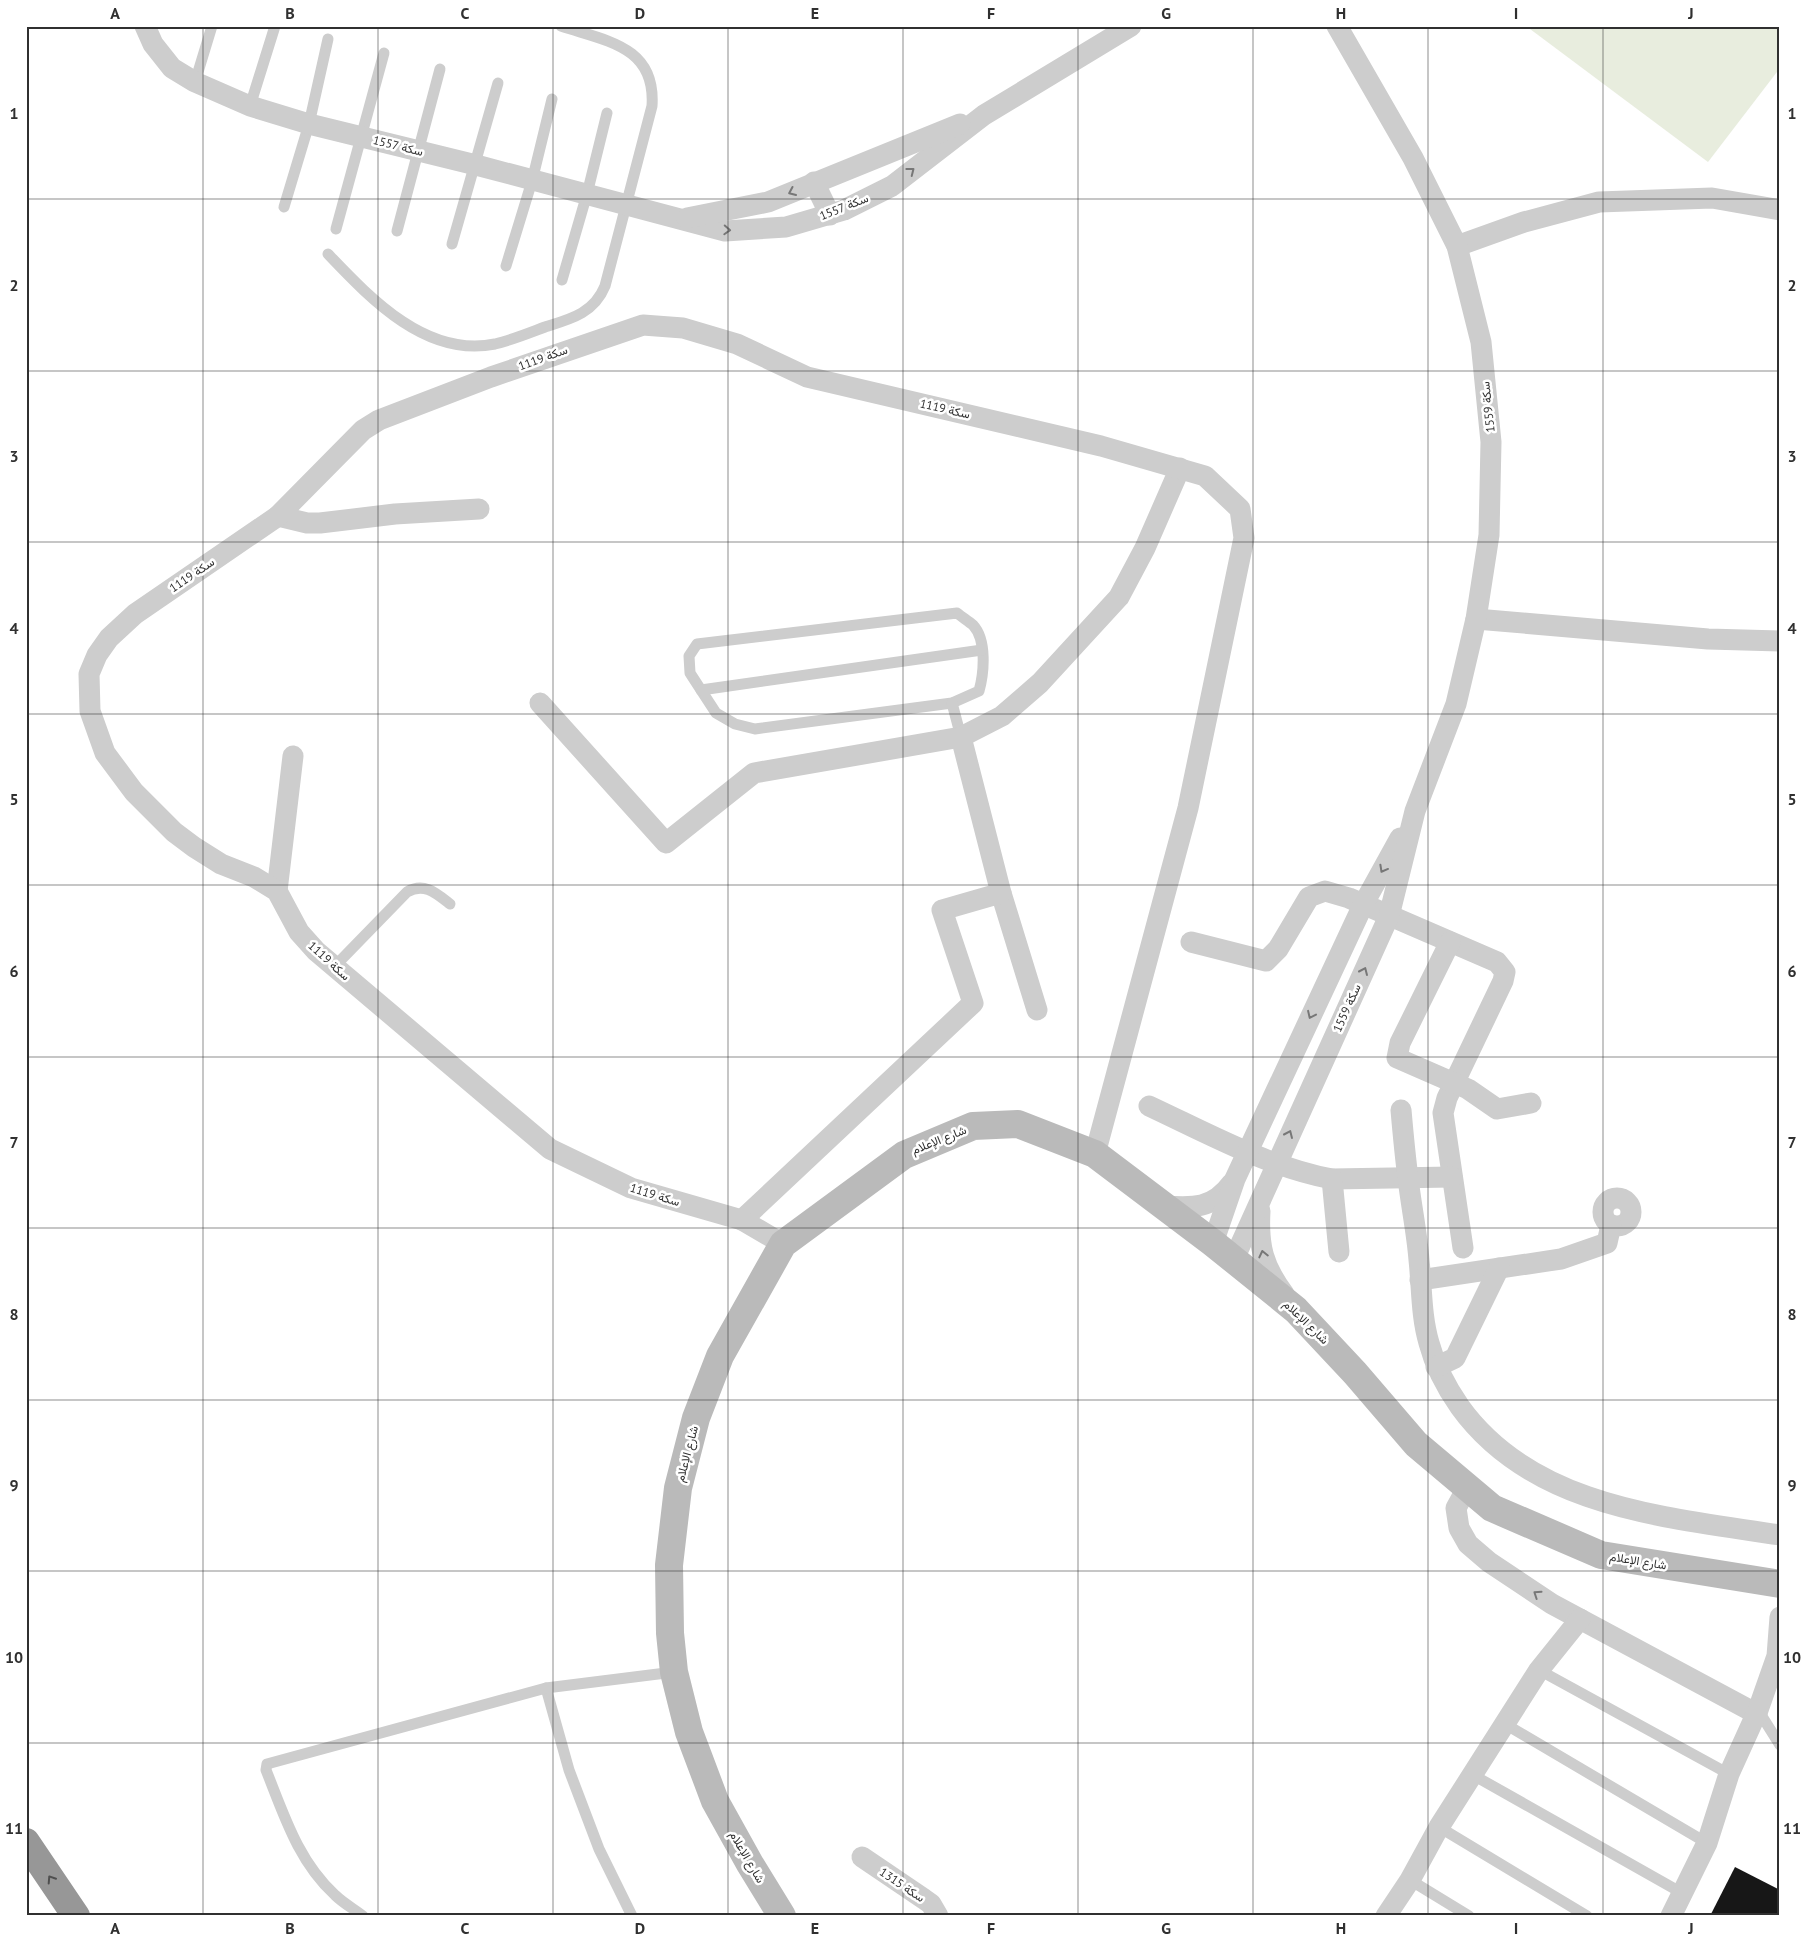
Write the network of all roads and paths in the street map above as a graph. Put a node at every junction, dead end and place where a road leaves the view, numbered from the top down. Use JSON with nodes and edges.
{"nodes":[{"id":1,"x":145,"y":26,"type":"edge"},
{"id":2,"x":212,"y":26,"type":"edge"},
{"id":3,"x":274,"y":26,"type":"edge"},
{"id":4,"x":561,"y":26,"type":"edge"},
{"id":5,"x":1131,"y":26,"type":"edge"},
{"id":6,"x":1337,"y":26,"type":"edge"},
{"id":7,"x":328,"y":39,"type":"dead end"},
{"id":8,"x":384,"y":53,"type":"dead end"},
{"id":9,"x":440,"y":69,"type":"dead end"},
{"id":10,"x":195,"y":82,"type":"junction"},
{"id":11,"x":498,"y":83,"type":"dead end"},
{"id":12,"x":552,"y":99,"type":"dead end"},
{"id":13,"x":250,"y":106,"type":"junction"},
{"id":14,"x":607,"y":113,"type":"dead end"},
{"id":15,"x":984,"y":115,"type":"junction"},
{"id":16,"x":309,"y":124,"type":"junction"},
{"id":17,"x":363,"y":137,"type":"junction"},
{"id":18,"x":418,"y":150,"type":"junction"},
{"id":19,"x":862,"y":164,"type":"junction"},
{"id":20,"x":476,"y":165,"type":"junction"},
{"id":21,"x":532,"y":180,"type":"junction"},
{"id":22,"x":814,"y":182,"type":"junction"},
{"id":23,"x":879,"y":192,"type":"junction"},
{"id":24,"x":587,"y":194,"type":"junction"},
{"id":25,"x":625,"y":204,"type":"junction"},
{"id":26,"x":284,"y":207,"type":"dead end"},
{"id":27,"x":1780,"y":210,"type":"edge"},
{"id":28,"x":830,"y":215,"type":"junction"},
{"id":29,"x":680,"y":219,"type":"junction"},
{"id":30,"x":336,"y":229,"type":"dead end"},
{"id":31,"x":397,"y":231,"type":"dead end"},
{"id":32,"x":452,"y":244,"type":"dead end"},
{"id":33,"x":1457,"y":246,"type":"junction"},
{"id":34,"x":328,"y":254,"type":"dead end"},
{"id":35,"x":506,"y":266,"type":"dead end"},
{"id":36,"x":562,"y":280,"type":"dead end"},
{"id":37,"x":1180,"y":468,"type":"junction"},
{"id":38,"x":479,"y":509,"type":"dead end"},
{"id":39,"x":278,"y":516,"type":"junction"},
{"id":40,"x":1476,"y":619,"type":"junction"},
{"id":41,"x":1780,"y":641,"type":"edge"},
{"id":42,"x":982,"y":650,"type":"junction"},
{"id":43,"x":701,"y":690,"type":"junction"},
{"id":44,"x":540,"y":703,"type":"dead end"},
{"id":45,"x":952,"y":703,"type":"junction"},
{"id":46,"x":962,"y":736,"type":"junction"},
{"id":47,"x":293,"y":756,"type":"dead end"},
{"id":48,"x":1415,"y":811,"type":"junction"},
{"id":49,"x":277,"y":892,"type":"junction"},
{"id":50,"x":1001,"y":893,"type":"junction"},
{"id":51,"x":450,"y":904,"type":"dead end"},
{"id":52,"x":1363,"y":905,"type":"junction"},
{"id":53,"x":1389,"y":916,"type":"junction"},
{"id":54,"x":1191,"y":942,"type":"dead end"},
{"id":55,"x":1450,"y":942,"type":"junction"},
{"id":56,"x":335,"y":966,"type":"junction"},
{"id":57,"x":1038,"y":1010,"type":"dead end"},
{"id":58,"x":1454,"y":1084,"type":"junction"},
{"id":59,"x":1531,"y":1102,"type":"dead end"},
{"id":60,"x":1149,"y":1106,"type":"dead end"},
{"id":61,"x":1401,"y":1110,"type":"dead end"},
{"id":62,"x":1248,"y":1151,"type":"junction"},
{"id":63,"x":1095,"y":1154,"type":"junction"},
{"id":64,"x":1277,"y":1162,"type":"junction"},
{"id":65,"x":1452,"y":1177,"type":"junction"},
{"id":66,"x":1408,"y":1178,"type":"junction"},
{"id":67,"x":1235,"y":1179,"type":"junction"},
{"id":68,"x":1332,"y":1179,"type":"junction"},
{"id":69,"x":1261,"y":1199,"type":"junction"},
{"id":70,"x":1164,"y":1206,"type":"junction"},
{"id":71,"x":742,"y":1220,"type":"junction"},
{"id":72,"x":1611,"y":1225,"type":"dead end"},
{"id":73,"x":1213,"y":1243,"type":"junction"},
{"id":74,"x":783,"y":1244,"type":"junction"},
{"id":75,"x":1463,"y":1248,"type":"dead end"},
{"id":76,"x":1338,"y":1252,"type":"dead end"},
{"id":77,"x":1234,"y":1259,"type":"junction"},
{"id":78,"x":1498,"y":1268,"type":"junction"},
{"id":79,"x":1420,"y":1280,"type":"junction"},
{"id":80,"x":1296,"y":1310,"type":"junction"},
{"id":81,"x":1436,"y":1367,"type":"junction"},
{"id":82,"x":1467,"y":1488,"type":"junction"},
{"id":83,"x":1780,"y":1535,"type":"edge"},
{"id":84,"x":1780,"y":1584,"type":"edge"},
{"id":85,"x":1780,"y":1617,"type":"edge"},
{"id":86,"x":1580,"y":1619,"type":"junction"},
{"id":87,"x":1778,"y":1658,"type":"edge"},
{"id":88,"x":1539,"y":1670,"type":"junction"},
{"id":89,"x":674,"y":1672,"type":"junction"},
{"id":90,"x":546,"y":1688,"type":"junction"},
{"id":91,"x":1758,"y":1712,"type":"junction"},
{"id":92,"x":1505,"y":1724,"type":"junction"},
{"id":93,"x":1778,"y":1739,"type":"edge"},
{"id":94,"x":1729,"y":1774,"type":"junction"},
{"id":95,"x":1473,"y":1775,"type":"junction"},
{"id":96,"x":1439,"y":1827,"type":"junction"},
{"id":97,"x":26,"y":1842,"type":"edge"},
{"id":98,"x":1707,"y":1843,"type":"junction"},
{"id":99,"x":862,"y":1857,"type":"dead end"},
{"id":100,"x":1410,"y":1880,"type":"junction"},
{"id":101,"x":1682,"y":1893,"type":"junction"},
{"id":102,"x":76,"y":1916,"type":"edge"},
{"id":103,"x":363,"y":1916,"type":"edge"},
{"id":104,"x":632,"y":1916,"type":"edge"},
{"id":105,"x":782,"y":1916,"type":"edge"},
{"id":106,"x":938,"y":1916,"type":"edge"},
{"id":107,"x":1386,"y":1916,"type":"edge"},
{"id":108,"x":1469,"y":1916,"type":"edge"},
{"id":109,"x":1587,"y":1916,"type":"edge"},
{"id":110,"x":1670,"y":1916,"type":"edge"}],
"edges":[{"from":1,"to":10,"type":"street","name":"سكة 1557"},
{"from":2,"to":10,"type":"lane"},
{"from":3,"to":13,"type":"lane"},
{"from":4,"to":25,"type":"lane"},
{"from":5,"to":15,"type":"street","name":"سكة 1557"},
{"from":6,"to":33,"type":"street","name":"سكة 1559"},
{"from":7,"to":16,"type":"lane"},
{"from":8,"to":17,"type":"lane"},
{"from":9,"to":18,"type":"lane"},
{"from":10,"to":13,"type":"street","name":"سكة 1557"},
{"from":11,"to":20,"type":"lane"},
{"from":12,"to":21,"type":"lane"},
{"from":13,"to":16,"type":"street","name":"سكة 1557"},
{"from":14,"to":24,"type":"lane"},
{"from":15,"to":19,"type":"street","name":"سكة 1557"},
{"from":23,"to":15,"type":"street","name":"سكة 1557","one_way":true},
{"from":16,"to":17,"type":"street","name":"سكة 1557"},
{"from":16,"to":26,"type":"lane"},
{"from":17,"to":18,"type":"street","name":"سكة 1557"},
{"from":17,"to":30,"type":"lane"},
{"from":18,"to":20,"type":"street","name":"سكة 1557"},
{"from":18,"to":31,"type":"lane"},
{"from":19,"to":22,"type":"street","name":"سكة 1557"},
{"from":19,"to":23,"type":"street"},
{"from":20,"to":21,"type":"street","name":"سكة 1557"},
{"from":20,"to":32,"type":"lane"},
{"from":21,"to":24,"type":"street","name":"سكة 1557"},
{"from":21,"to":35,"type":"lane"},
{"from":22,"to":28,"type":"street"},
{"from":22,"to":29,"type":"street","name":"سكة 1557","one_way":true},
{"from":23,"to":28,"type":"street","name":"سكة 1557"},
{"from":24,"to":25,"type":"street","name":"سكة 1557"},
{"from":24,"to":36,"type":"lane"},
{"from":25,"to":29,"type":"street","name":"سكة 1557"},
{"from":25,"to":34,"type":"lane"},
{"from":27,"to":33,"type":"street"},
{"from":29,"to":28,"type":"street","name":"سكة 1557","one_way":true},
{"from":33,"to":40,"type":"street","name":"سكة 1559"},
{"from":37,"to":39,"type":"street","name":"سكة 1119"},
{"from":37,"to":46,"type":"street"},
{"from":37,"to":63,"type":"street","name":"سكة 1119"},
{"from":38,"to":39,"type":"street"},
{"from":39,"to":49,"type":"street","name":"سكة 1119"},
{"from":40,"to":41,"type":"street"},
{"from":40,"to":48,"type":"street","name":"سكة 1559"},
{"from":42,"to":43,"type":"lane"},
{"from":42,"to":43,"type":"lane"},
{"from":42,"to":45,"type":"lane"},
{"from":43,"to":45,"type":"lane"},
{"from":44,"to":46,"type":"street"},
{"from":45,"to":46,"type":"lane"},
{"from":46,"to":50,"type":"street"},
{"from":47,"to":49,"type":"street"},
{"from":48,"to":52,"type":"street","name":"سكة 1559","one_way":true},
{"from":48,"to":53,"type":"street","name":"سكة 1559"},
{"from":49,"to":56,"type":"street","name":"سكة 1119"},
{"from":50,"to":57,"type":"street"},
{"from":50,"to":71,"type":"street"},
{"from":51,"to":56,"type":"lane"},
{"from":52,"to":53,"type":"street"},
{"from":52,"to":54,"type":"street"},
{"from":52,"to":62,"type":"street","name":"سكة 1559","one_way":true},
{"from":53,"to":55,"type":"street"},
{"from":64,"to":53,"type":"street","name":"سكة 1559","one_way":true},
{"from":55,"to":58,"type":"street"},
{"from":55,"to":58,"type":"street"},
{"from":56,"to":71,"type":"street","name":"سكة 1119"},
{"from":58,"to":59,"type":"street"},
{"from":58,"to":65,"type":"street"},
{"from":60,"to":62,"type":"street"},
{"from":61,"to":66,"type":"street"},
{"from":62,"to":64,"type":"street"},
{"from":62,"to":67,"type":"street","name":"سكة 1559"},
{"from":63,"to":70,"type":"main road","name":"شارع الإعلام"},
{"from":63,"to":74,"type":"main road","name":"شارع الإعلام"},
{"from":64,"to":68,"type":"street"},
{"from":64,"to":69,"type":"street","name":"سكة 1559"},
{"from":65,"to":66,"type":"street"},
{"from":65,"to":75,"type":"street"},
{"from":66,"to":68,"type":"street"},
{"from":66,"to":79,"type":"street"},
{"from":67,"to":70,"type":"street","name":"سكة 1559"},
{"from":67,"to":73,"type":"street","name":"سكة 1559"},
{"from":68,"to":76,"type":"street"},
{"from":69,"to":77,"type":"street","name":"سكة 1559"},
{"from":80,"to":69,"type":"street","name":"سكة 1559","one_way":true},
{"from":70,"to":73,"type":"main road","name":"شارع الإعلام"},
{"from":71,"to":74,"type":"street","name":"سكة 1119"},
{"from":72,"to":78,"type":"street"},
{"from":73,"to":77,"type":"main road","name":"شارع الإعلام"},
{"from":74,"to":89,"type":"main road","name":"شارع الإعلام"},
{"from":77,"to":80,"type":"main road","name":"شارع الإعلام"},
{"from":78,"to":79,"type":"street"},
{"from":78,"to":81,"type":"street"},
{"from":79,"to":81,"type":"street"},
{"from":80,"to":82,"type":"main road","name":"شارع الإعلام"},
{"from":81,"to":83,"type":"street"},
{"from":82,"to":84,"type":"main road","name":"شارع الإعلام"},
{"from":86,"to":82,"type":"street","one_way":true},
{"from":85,"to":87,"type":"street"},
{"from":86,"to":88,"type":"street"},
{"from":86,"to":91,"type":"street"},
{"from":87,"to":91,"type":"street"},
{"from":88,"to":92,"type":"street"},
{"from":88,"to":94,"type":"lane"},
{"from":89,"to":90,"type":"lane"},
{"from":89,"to":105,"type":"main road","name":"شارع الإعلام"},
{"from":90,"to":103,"type":"lane"},
{"from":90,"to":104,"type":"lane"},
{"from":91,"to":93,"type":"lane"},
{"from":91,"to":94,"type":"street"},
{"from":92,"to":95,"type":"street"},
{"from":92,"to":98,"type":"lane"},
{"from":94,"to":98,"type":"street"},
{"from":95,"to":96,"type":"street"},
{"from":95,"to":101,"type":"lane"},
{"from":96,"to":100,"type":"street"},
{"from":96,"to":109,"type":"lane"},
{"from":102,"to":97,"type":"highway","one_way":true},
{"from":98,"to":101,"type":"street"},
{"from":99,"to":106,"type":"street","name":"سكة 1315"},
{"from":100,"to":107,"type":"street"},
{"from":100,"to":108,"type":"lane"},
{"from":101,"to":110,"type":"street"}]}
